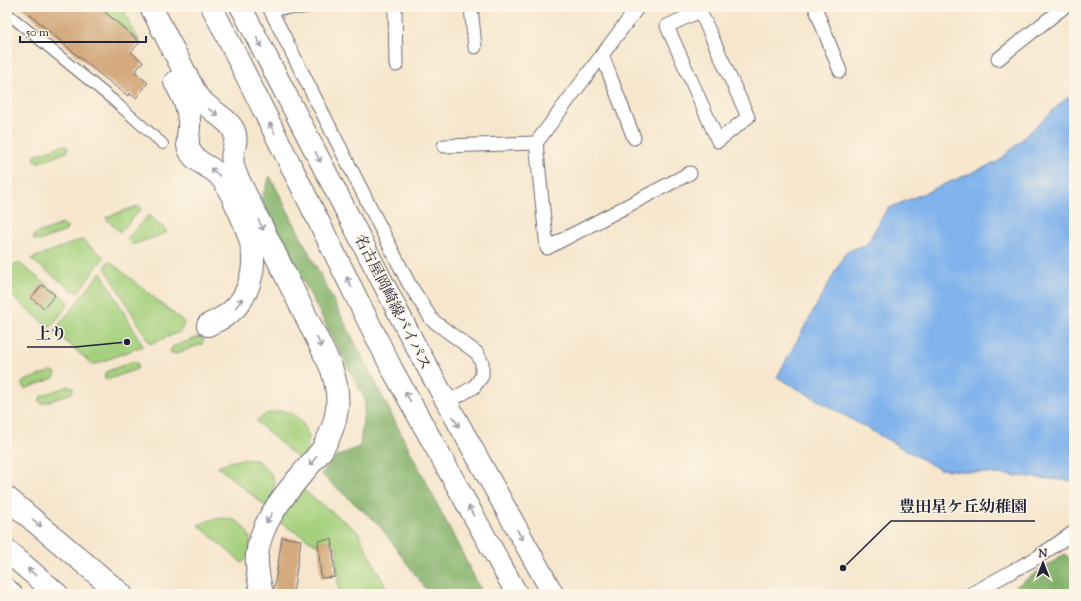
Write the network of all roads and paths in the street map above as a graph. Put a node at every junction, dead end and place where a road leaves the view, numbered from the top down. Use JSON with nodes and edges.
{"nodes":[{"id":1,"x":137,"y":7,"type":"edge"},
{"id":2,"x":151,"y":7,"type":"edge"},
{"id":3,"x":212,"y":7,"type":"edge"},
{"id":4,"x":241,"y":7,"type":"edge"},
{"id":5,"x":303,"y":7,"type":"edge"},
{"id":6,"x":395,"y":7,"type":"edge"},
{"id":7,"x":471,"y":7,"type":"edge"},
{"id":8,"x":638,"y":7,"type":"edge"},
{"id":9,"x":815,"y":7,"type":"edge"},
{"id":10,"x":1064,"y":7,"type":"edge"},
{"id":11,"x":270,"y":8,"type":"edge"},
{"id":12,"x":699,"y":10,"type":"edge"},
{"id":13,"x":7,"y":13,"type":"edge"},
{"id":14,"x":475,"y":47,"type":"dead end"},
{"id":15,"x":602,"y":55,"type":"junction"},
{"id":16,"x":998,"y":59,"type":"dead end"},
{"id":17,"x":396,"y":65,"type":"dead end"},
{"id":18,"x":840,"y":71,"type":"dead end"},
{"id":19,"x":634,"y":138,"type":"dead end"},
{"id":20,"x":536,"y":143,"type":"junction"},
{"id":21,"x":163,"y":144,"type":"dead end"},
{"id":22,"x":444,"y":146,"type":"dead end"},
{"id":23,"x":690,"y":173,"type":"dead end"},
{"id":24,"x":208,"y":325,"type":"dead end"},
{"id":25,"x":446,"y":403,"type":"junction"},
{"id":26,"x":7,"y":498,"type":"edge"},
{"id":27,"x":1074,"y":532,"type":"edge"},
{"id":28,"x":7,"y":551,"type":"edge"},
{"id":29,"x":7,"y":590,"type":"edge"},
{"id":30,"x":11,"y":594,"type":"edge"},
{"id":31,"x":58,"y":594,"type":"edge"},
{"id":32,"x":121,"y":594,"type":"edge"},
{"id":33,"x":262,"y":594,"type":"edge"},
{"id":34,"x":517,"y":594,"type":"edge"},
{"id":35,"x":553,"y":594,"type":"edge"},
{"id":36,"x":971,"y":594,"type":"edge"}],
"edges":[{"from":24,"to":1,"type":"highway","one_way":true},
{"from":2,"to":33,"type":"highway","one_way":true},
{"from":34,"to":3,"type":"main road","name":"名古屋岡崎線バイパス","one_way":true},
{"from":4,"to":25,"type":"main road","name":"名古屋岡崎線バイパス","one_way":true},
{"from":5,"to":11,"type":"street"},
{"from":6,"to":17,"type":"street"},
{"from":7,"to":14,"type":"street"},
{"from":8,"to":15,"type":"street"},
{"from":9,"to":18,"type":"street"},
{"from":10,"to":16,"type":"street"},
{"from":11,"to":25,"type":"street"},
{"from":12,"to":12,"type":"street"},
{"from":13,"to":21,"type":"street"},
{"from":15,"to":19,"type":"street"},
{"from":15,"to":20,"type":"street"},
{"from":20,"to":22,"type":"street"},
{"from":20,"to":23,"type":"street"},
{"from":25,"to":35,"type":"main road","name":"名古屋岡崎線バイパス","one_way":true},
{"from":26,"to":32,"type":"highway","one_way":true},
{"from":27,"to":36,"type":"street"},
{"from":31,"to":28,"type":"highway","one_way":true},
{"from":29,"to":30,"type":"highway"}]}
